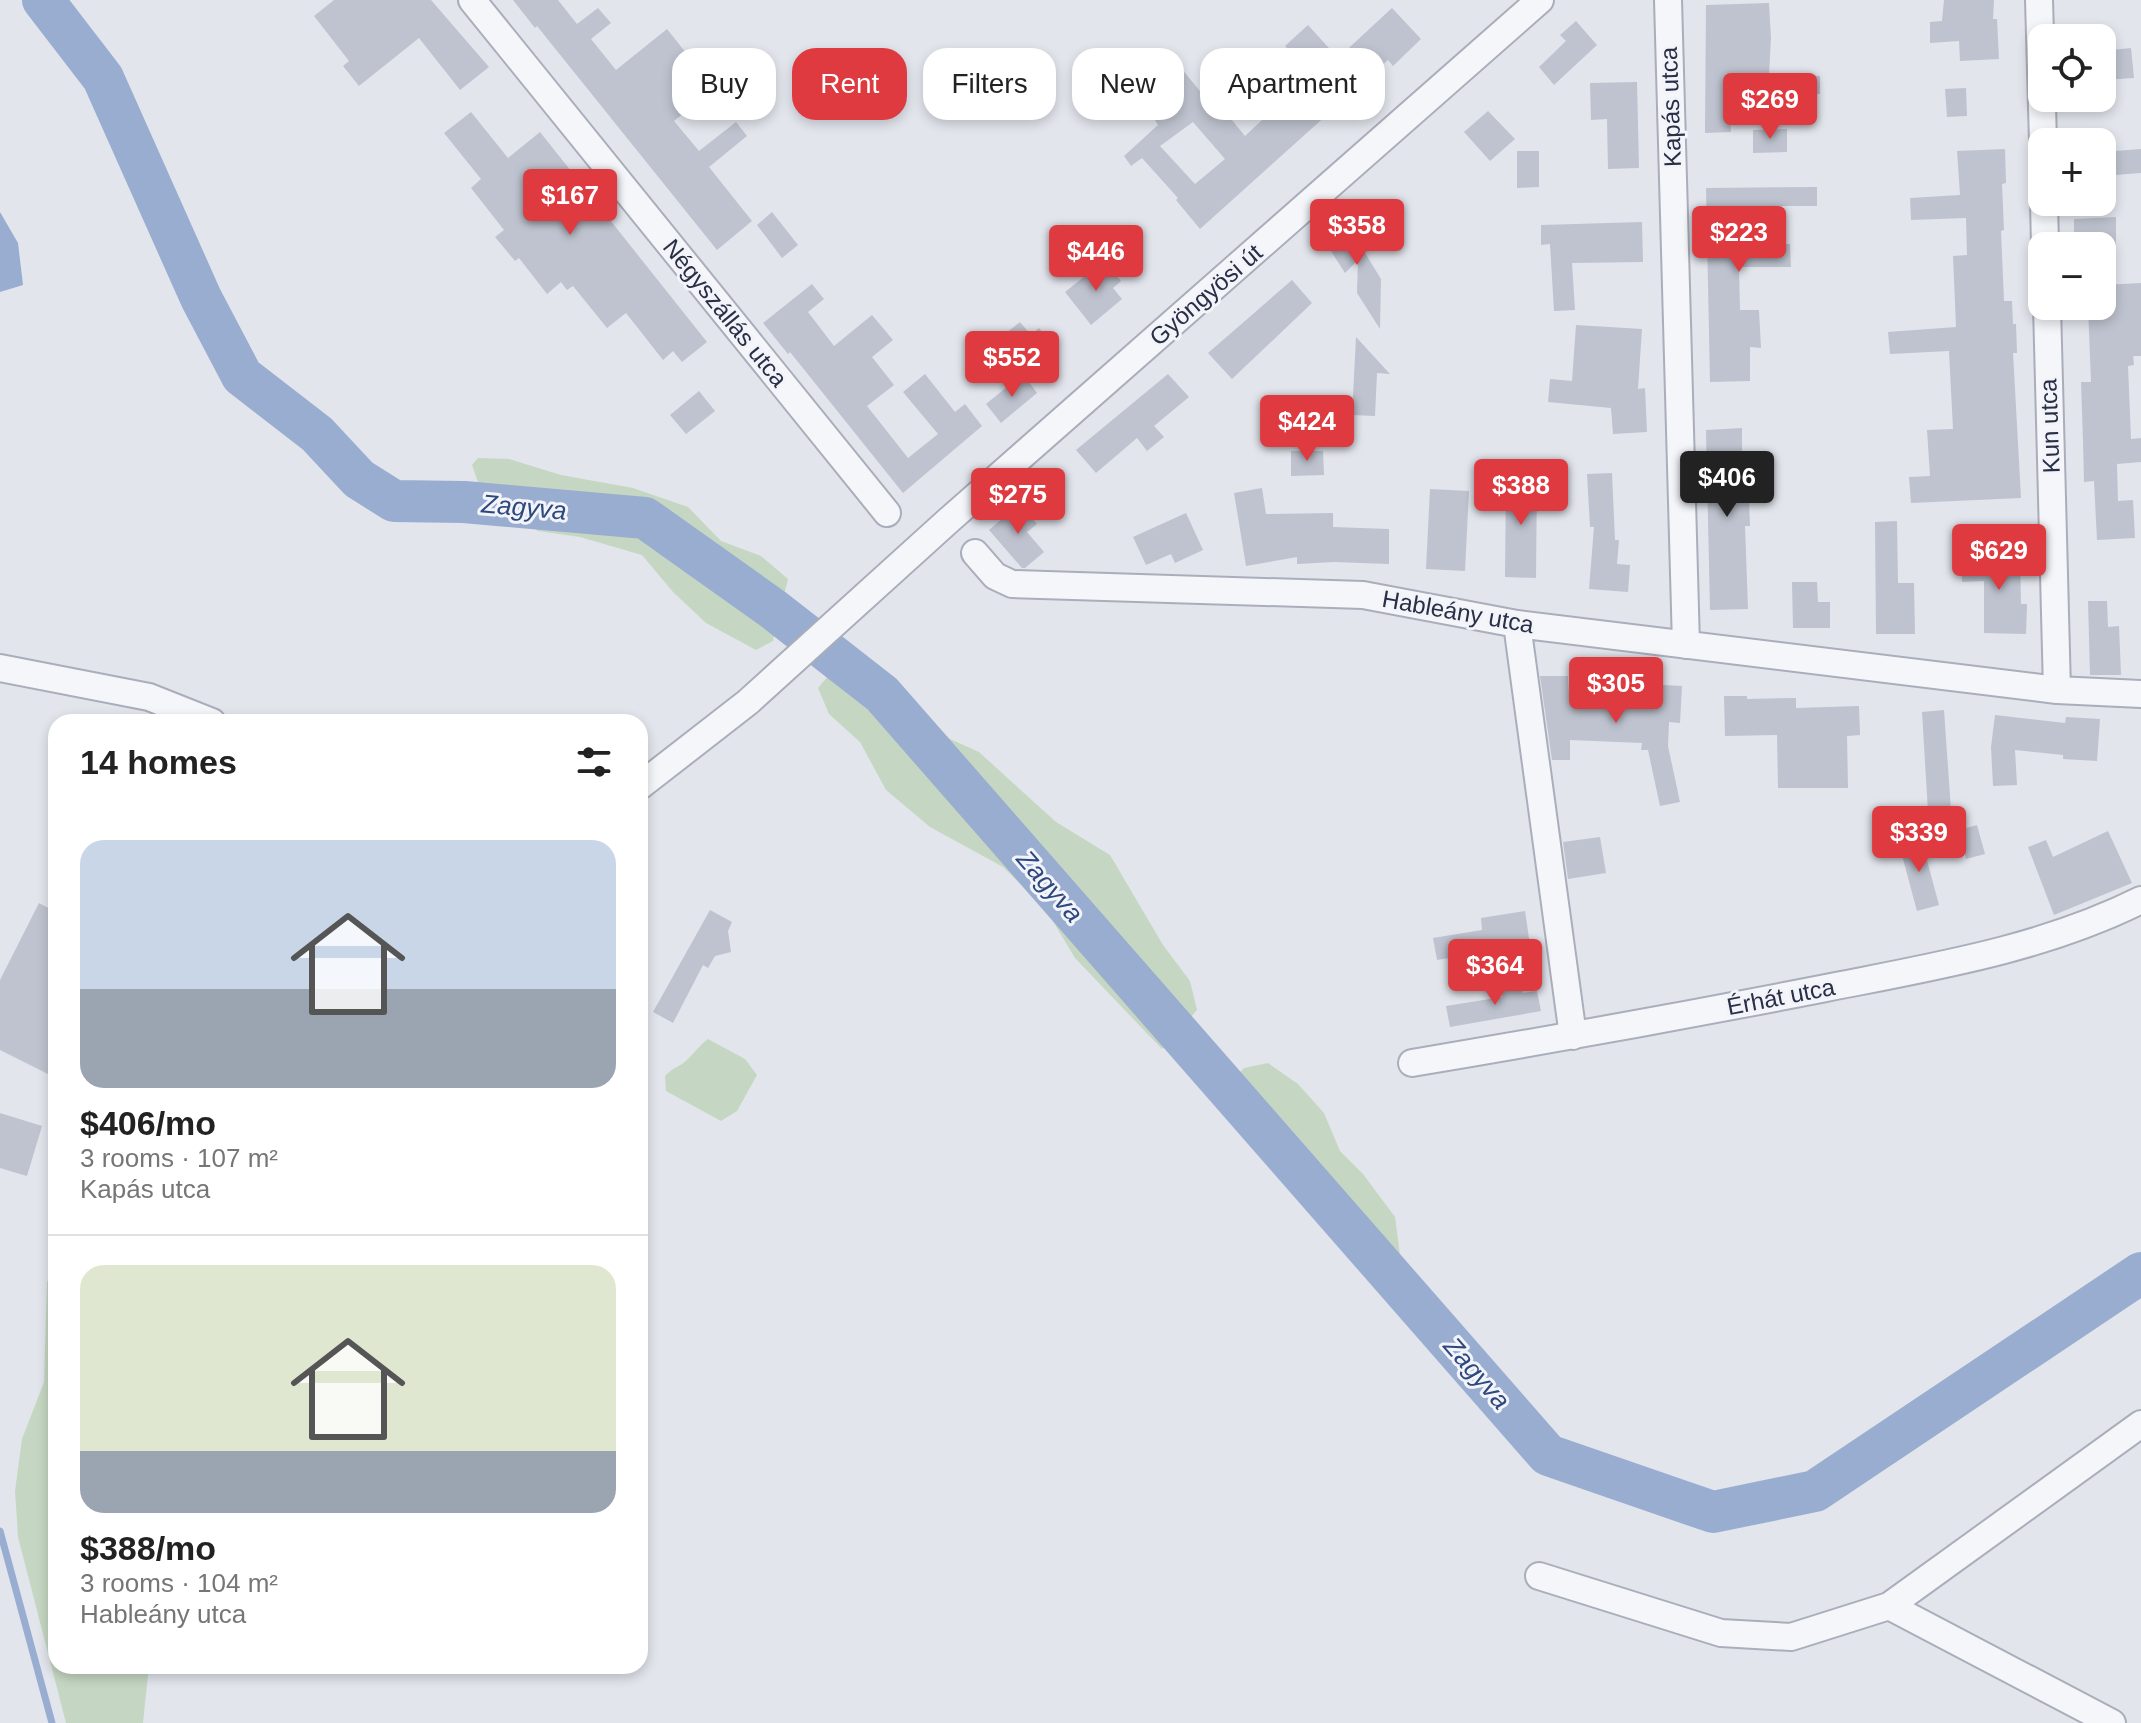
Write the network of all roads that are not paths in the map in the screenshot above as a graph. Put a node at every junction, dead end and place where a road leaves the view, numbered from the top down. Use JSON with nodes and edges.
{"nodes":[{"id":1,"x":472,"y":0,"type":"edge"},
{"id":2,"x":1540,"y":0,"type":"edge"},
{"id":3,"x":1668,"y":0,"type":"edge"},
{"id":4,"x":2039,"y":0,"type":"edge"},
{"id":5,"x":2043,"y":128,"type":"edge"},
{"id":6,"x":2047,"y":320,"type":"edge"},
{"id":7,"x":887,"y":513,"type":"dead end"},
{"id":8,"x":975,"y":553,"type":"dead end"},
{"id":9,"x":1517,"y":624,"type":"junction"},
{"id":10,"x":1686,"y":645,"type":"junction"},
{"id":11,"x":7,"y":669,"type":"edge"},
{"id":12,"x":2057,"y":690,"type":"junction"},
{"id":13,"x":2141,"y":694,"type":"edge"},
{"id":14,"x":192,"y":714,"type":"edge"},
{"id":15,"x":648,"y":780,"type":"edge"},
{"id":16,"x":2141,"y":900,"type":"edge"},
{"id":17,"x":1573,"y":1036,"type":"junction"},
{"id":18,"x":1412,"y":1063,"type":"dead end"},
{"id":19,"x":2141,"y":1424,"type":"edge"},
{"id":20,"x":1539,"y":1576,"type":"dead end"},
{"id":21,"x":1889,"y":1606,"type":"junction"},
{"id":22,"x":2112,"y":1723,"type":"edge"}],
"edges":[{"from":1,"to":7,"type":"street","name":"Négyszállás utca"},
{"from":2,"to":15,"type":"street","name":"Gyöngyösi út"},
{"from":3,"to":10,"type":"street","name":"Kapás utca"},
{"from":4,"to":5,"type":"street"},
{"from":6,"to":12,"type":"street","name":"Kun utca"},
{"from":8,"to":9,"type":"street","name":"Hableány utca"},
{"from":9,"to":10,"type":"street","name":"Hableány utca"},
{"from":9,"to":17,"type":"street"},
{"from":10,"to":12,"type":"street","name":"Hableány utca"},
{"from":11,"to":14,"type":"street"},
{"from":12,"to":13,"type":"street","name":"Hableány utca"},
{"from":16,"to":17,"type":"street","name":"Érhát utca"},
{"from":17,"to":18,"type":"street","name":"Érhát utca"},
{"from":19,"to":21,"type":"street"},
{"from":20,"to":21,"type":"street"},
{"from":21,"to":22,"type":"street"}]}
